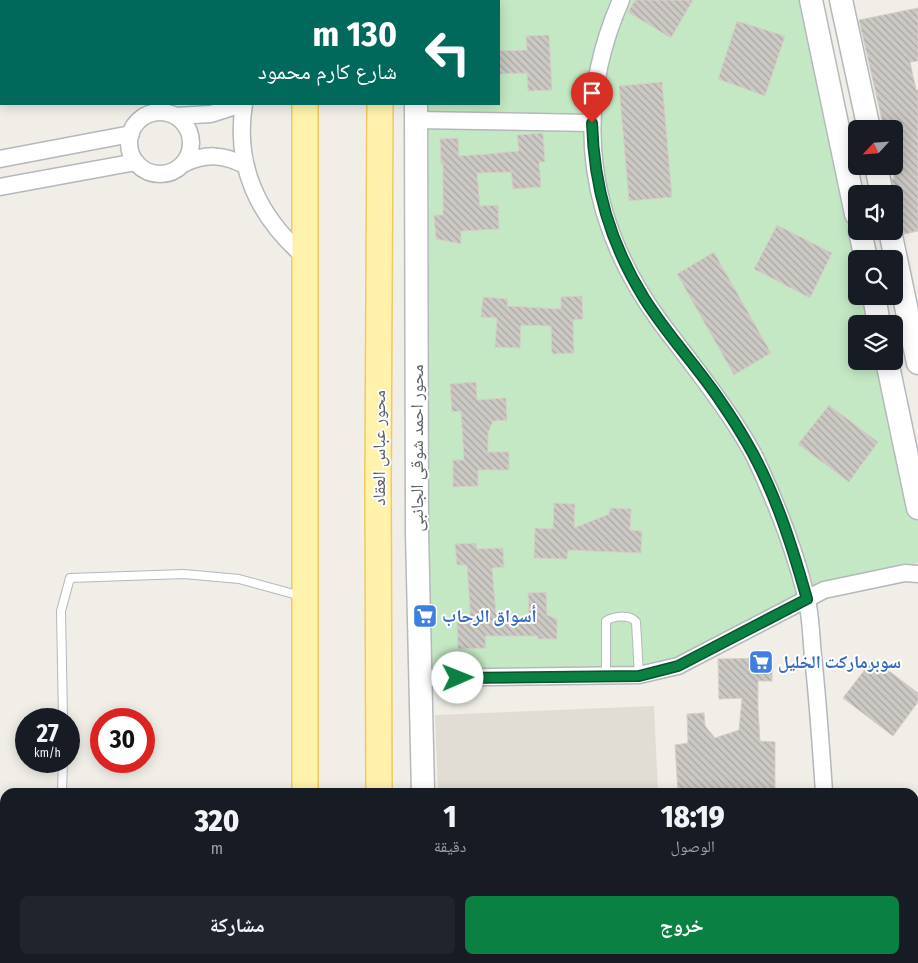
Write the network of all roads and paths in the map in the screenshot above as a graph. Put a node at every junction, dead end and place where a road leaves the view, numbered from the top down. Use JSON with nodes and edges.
{"nodes":[{"id":1,"x":621,"y":0,"type":"edge"},
{"id":2,"x":810,"y":0,"type":"edge"},
{"id":3,"x":841,"y":0,"type":"edge"},
{"id":4,"x":240,"y":105,"type":"edge"},
{"id":5,"x":243,"y":105,"type":"edge"},
{"id":6,"x":306,"y":105,"type":"edge"},
{"id":7,"x":380,"y":105,"type":"edge"},
{"id":8,"x":416,"y":112,"type":"edge"},
{"id":9,"x":176,"y":116,"type":"junction"},
{"id":10,"x":866,"y":120,"type":"edge"},
{"id":11,"x":592,"y":123,"type":"junction"},
{"id":12,"x":131,"y":134,"type":"junction"},
{"id":13,"x":32,"y":152,"type":"junction"},
{"id":14,"x":0,"y":159,"type":"edge"},
{"id":15,"x":136,"y":162,"type":"junction"},
{"id":16,"x":183,"y":164,"type":"junction"},
{"id":17,"x":246,"y":166,"type":"junction"},
{"id":18,"x":37,"y":180,"type":"junction"},
{"id":19,"x":850,"y":185,"type":"edge"},
{"id":20,"x":0,"y":187,"type":"edge"},
{"id":21,"x":892,"y":240,"type":"edge"},
{"id":22,"x":305,"y":257,"type":"junction"},
{"id":23,"x":918,"y":362,"type":"edge"},
{"id":24,"x":889,"y":370,"type":"edge"},
{"id":25,"x":918,"y":508,"type":"edge"},
{"id":26,"x":918,"y":562,"type":"edge"},
{"id":27,"x":912,"y":573,"type":"edge"},
{"id":28,"x":305,"y":597,"type":"junction"},
{"id":29,"x":807,"y":599,"type":"junction"},
{"id":30,"x":606,"y":676,"type":"junction"},
{"id":31,"x":639,"y":676,"type":"junction"},
{"id":32,"x":421,"y":678,"type":"junction"},
{"id":33,"x":63,"y":708,"type":"edge"},
{"id":34,"x":63,"y":773,"type":"edge"},
{"id":35,"x":62,"y":788,"type":"edge"},
{"id":36,"x":305,"y":788,"type":"edge"},
{"id":37,"x":379,"y":788,"type":"edge"},
{"id":38,"x":423,"y":788,"type":"edge"},
{"id":39,"x":824,"y":788,"type":"edge"}],
"edges":[{"from":1,"to":11,"type":"street"},
{"from":2,"to":19,"type":"street"},
{"from":3,"to":10,"type":"street"},
{"from":4,"to":9,"type":"street"},
{"from":5,"to":17,"type":"street"},
{"from":6,"to":22,"type":"main road"},
{"from":7,"to":37,"type":"main road","name":"محور عباس العقاد"},
{"from":8,"to":11,"type":"street"},
{"from":8,"to":32,"type":"street","name":"محور احمد شوقى الجانبى"},
{"from":9,"to":12,"type":"street"},
{"from":9,"to":16,"type":"street"},
{"from":11,"to":29,"type":"street"},
{"from":12,"to":13,"type":"street"},
{"from":12,"to":15,"type":"street"},
{"from":13,"to":14,"type":"street"},
{"from":13,"to":18,"type":"street"},
{"from":15,"to":16,"type":"street"},
{"from":15,"to":18,"type":"street"},
{"from":16,"to":17,"type":"street"},
{"from":17,"to":22,"type":"street"},
{"from":18,"to":20,"type":"street"},
{"from":21,"to":23,"type":"street"},
{"from":22,"to":28,"type":"main road"},
{"from":24,"to":25,"type":"street"},
{"from":26,"to":27,"type":"street"},
{"from":27,"to":29,"type":"street"},
{"from":28,"to":33,"type":"lane"},
{"from":28,"to":36,"type":"main road"},
{"from":29,"to":31,"type":"street"},
{"from":29,"to":39,"type":"street"},
{"from":30,"to":31,"type":"street"},
{"from":30,"to":31,"type":"lane"},
{"from":30,"to":32,"type":"street"},
{"from":32,"to":38,"type":"street","name":"محور احمد شوقى الجانبى"},
{"from":34,"to":35,"type":"lane"}]}
